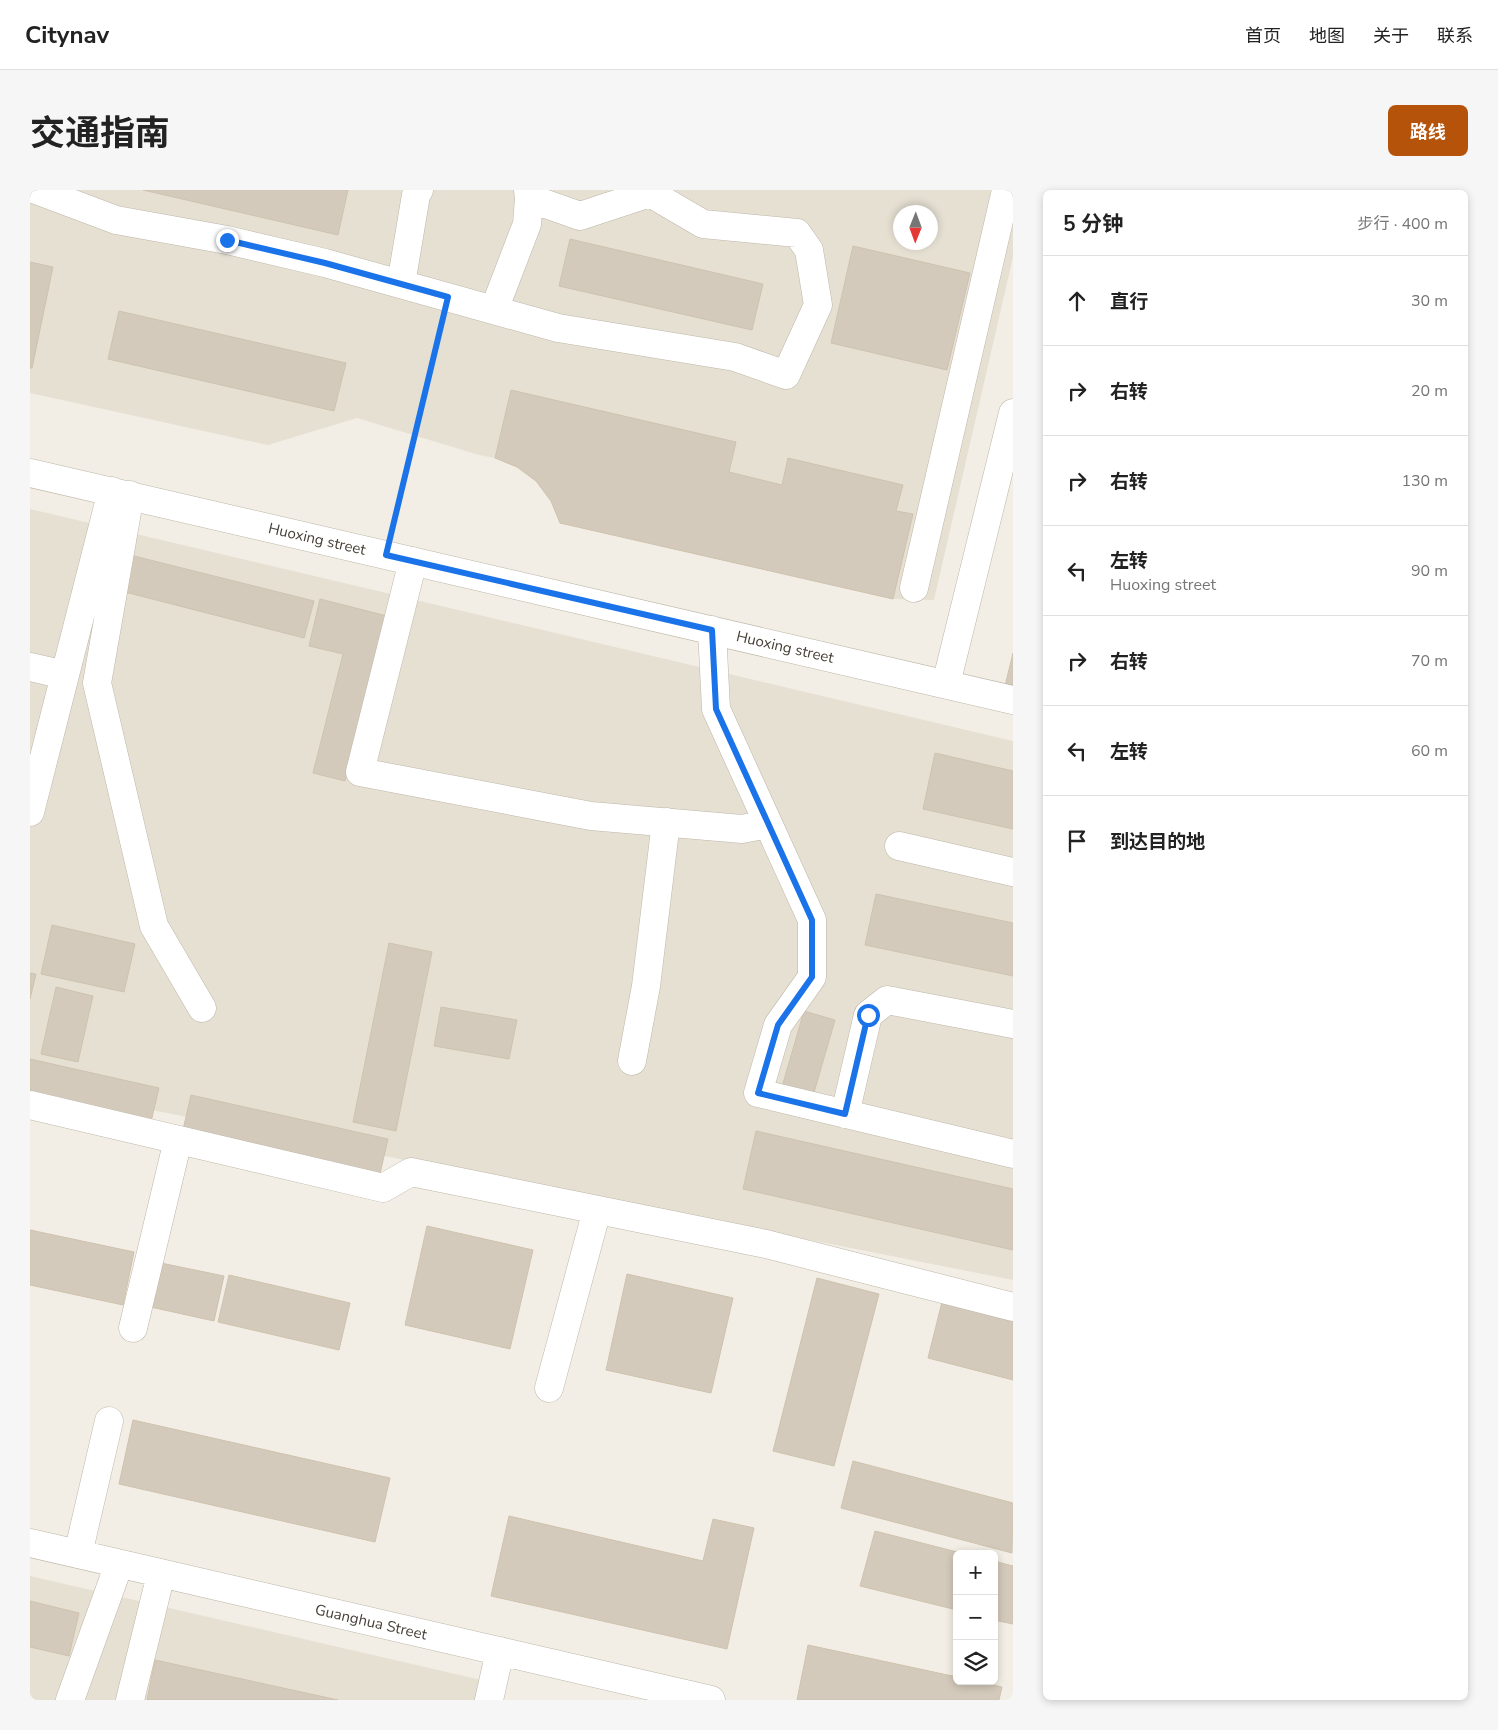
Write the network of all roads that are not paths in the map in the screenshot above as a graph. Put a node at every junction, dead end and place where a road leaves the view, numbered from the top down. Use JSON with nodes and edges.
{"nodes":[{"id":1,"x":36,"y":190,"type":"edge"},
{"id":2,"x":419,"y":190,"type":"edge"},
{"id":3,"x":1006,"y":190,"type":"edge"},
{"id":4,"x":529,"y":194,"type":"edge"},
{"id":5,"x":401,"y":284,"type":"junction"},
{"id":6,"x":494,"y":310,"type":"junction"},
{"id":7,"x":1013,"y":413,"type":"edge"},
{"id":8,"x":30,"y":473,"type":"edge"},
{"id":9,"x":121,"y":493,"type":"junction"},
{"id":10,"x":413,"y":561,"type":"junction"},
{"id":11,"x":914,"y":588,"type":"dead end"},
{"id":12,"x":712,"y":630,"type":"junction"},
{"id":13,"x":30,"y":667,"type":"edge"},
{"id":14,"x":65,"y":675,"type":"junction"},
{"id":15,"x":946,"y":684,"type":"junction"},
{"id":16,"x":1013,"y":700,"type":"edge"},
{"id":17,"x":30,"y":812,"type":"edge"},
{"id":18,"x":666,"y":822,"type":"junction"},
{"id":19,"x":768,"y":824,"type":"junction"},
{"id":20,"x":899,"y":846,"type":"dead end"},
{"id":21,"x":1013,"y":872,"type":"edge"},
{"id":22,"x":202,"y":1008,"type":"dead end"},
{"id":23,"x":1013,"y":1024,"type":"edge"},
{"id":24,"x":632,"y":1061,"type":"dead end"},
{"id":25,"x":30,"y":1105,"type":"edge"},
{"id":26,"x":845,"y":1114,"type":"junction"},
{"id":27,"x":178,"y":1140,"type":"junction"},
{"id":28,"x":1013,"y":1154,"type":"edge"},
{"id":29,"x":597,"y":1210,"type":"junction"},
{"id":30,"x":1013,"y":1307,"type":"edge"},
{"id":31,"x":134,"y":1328,"type":"dead end"},
{"id":32,"x":549,"y":1388,"type":"dead end"},
{"id":33,"x":109,"y":1421,"type":"dead end"},
{"id":34,"x":30,"y":1543,"type":"edge"},
{"id":35,"x":78,"y":1554,"type":"junction"},
{"id":36,"x":118,"y":1564,"type":"junction"},
{"id":37,"x":161,"y":1574,"type":"junction"},
{"id":38,"x":500,"y":1651,"type":"junction"},
{"id":39,"x":70,"y":1700,"type":"edge"},
{"id":40,"x":130,"y":1700,"type":"edge"},
{"id":41,"x":489,"y":1700,"type":"edge"},
{"id":42,"x":711,"y":1700,"type":"edge"}],
"edges":[{"from":1,"to":5,"type":"street"},
{"from":2,"to":5,"type":"street"},
{"from":3,"to":11,"type":"street"},
{"from":4,"to":6,"type":"street"},
{"from":4,"to":6,"type":"street"},
{"from":5,"to":6,"type":"street"},
{"from":7,"to":15,"type":"street"},
{"from":8,"to":9,"type":"street","name":"Huoxing street"},
{"from":9,"to":10,"type":"street","name":"Huoxing street"},
{"from":9,"to":14,"type":"street"},
{"from":9,"to":22,"type":"street"},
{"from":10,"to":12,"type":"street","name":"Huoxing street"},
{"from":10,"to":18,"type":"street"},
{"from":12,"to":15,"type":"street","name":"Huoxing street"},
{"from":12,"to":19,"type":"street"},
{"from":13,"to":14,"type":"street"},
{"from":14,"to":17,"type":"street"},
{"from":15,"to":16,"type":"street","name":"Huoxing street"},
{"from":18,"to":19,"type":"street"},
{"from":18,"to":24,"type":"street"},
{"from":19,"to":26,"type":"street"},
{"from":20,"to":21,"type":"street"},
{"from":23,"to":26,"type":"street"},
{"from":25,"to":27,"type":"street"},
{"from":26,"to":28,"type":"street"},
{"from":27,"to":29,"type":"street"},
{"from":27,"to":31,"type":"street"},
{"from":29,"to":30,"type":"street"},
{"from":29,"to":32,"type":"street"},
{"from":33,"to":35,"type":"street"},
{"from":34,"to":35,"type":"street","name":"Guanghua Street"},
{"from":35,"to":36,"type":"street","name":"Guanghua Street"},
{"from":36,"to":37,"type":"street","name":"Guanghua Street"},
{"from":36,"to":39,"type":"street"},
{"from":37,"to":38,"type":"street","name":"Guanghua Street"},
{"from":37,"to":40,"type":"street"},
{"from":38,"to":41,"type":"street"},
{"from":38,"to":42,"type":"street","name":"Guanghua Street"}]}
